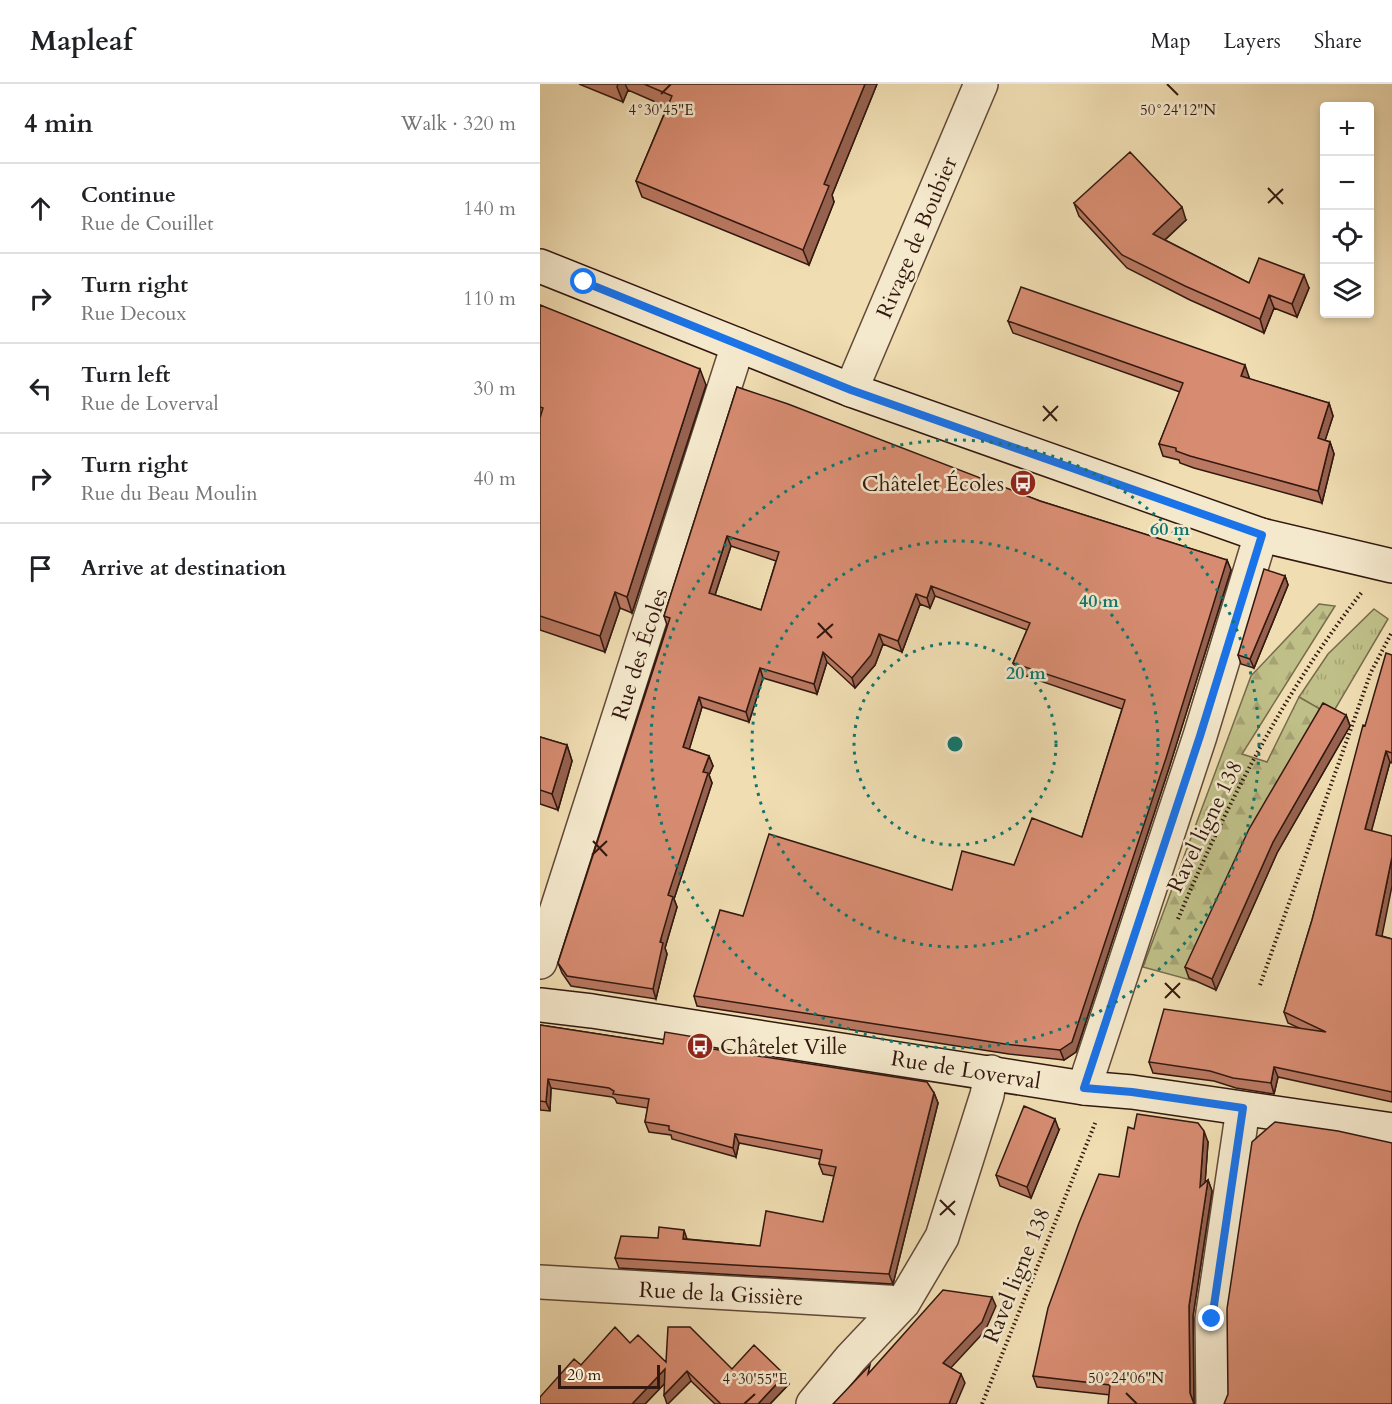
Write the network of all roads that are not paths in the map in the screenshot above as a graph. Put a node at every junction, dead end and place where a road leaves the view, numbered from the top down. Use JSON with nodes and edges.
{"nodes":[{"id":1,"x":981,"y":84,"type":"edge"},
{"id":2,"x":540,"y":266,"type":"edge"},
{"id":3,"x":738,"y":345,"type":"junction"},
{"id":4,"x":851,"y":390,"type":"junction"},
{"id":5,"x":1262,"y":535,"type":"junction"},
{"id":6,"x":1388,"y":565,"type":"edge"},
{"id":7,"x":540,"y":962,"type":"edge"},
{"id":8,"x":540,"y":1005,"type":"edge"},
{"id":9,"x":990,"y":1072,"type":"junction"},
{"id":10,"x":1096,"y":1089,"type":"junction"},
{"id":11,"x":1243,"y":1108,"type":"junction"},
{"id":12,"x":1392,"y":1130,"type":"edge"},
{"id":13,"x":540,"y":1282,"type":"edge"},
{"id":14,"x":903,"y":1303,"type":"junction"},
{"id":15,"x":813,"y":1404,"type":"edge"},
{"id":16,"x":1213,"y":1404,"type":"edge"}],
"edges":[{"from":1,"to":4,"type":"street","name":"Rivage de Boubier"},
{"from":2,"to":3,"type":"street"},
{"from":3,"to":4,"type":"street"},
{"from":3,"to":7,"type":"street","name":"Rue des Écoles"},
{"from":4,"to":5,"type":"street"},
{"from":5,"to":6,"type":"street"},
{"from":5,"to":10,"type":"street"},
{"from":8,"to":9,"type":"street","name":"Rue de Loverval"},
{"from":9,"to":10,"type":"street","name":"Rue de Loverval"},
{"from":9,"to":14,"type":"street"},
{"from":10,"to":11,"type":"street","name":"Rue de Loverval"},
{"from":11,"to":12,"type":"street","name":"Rue de Loverval"},
{"from":11,"to":16,"type":"street"},
{"from":13,"to":14,"type":"street","name":"Rue de la Gissière"},
{"from":14,"to":15,"type":"street"}]}
